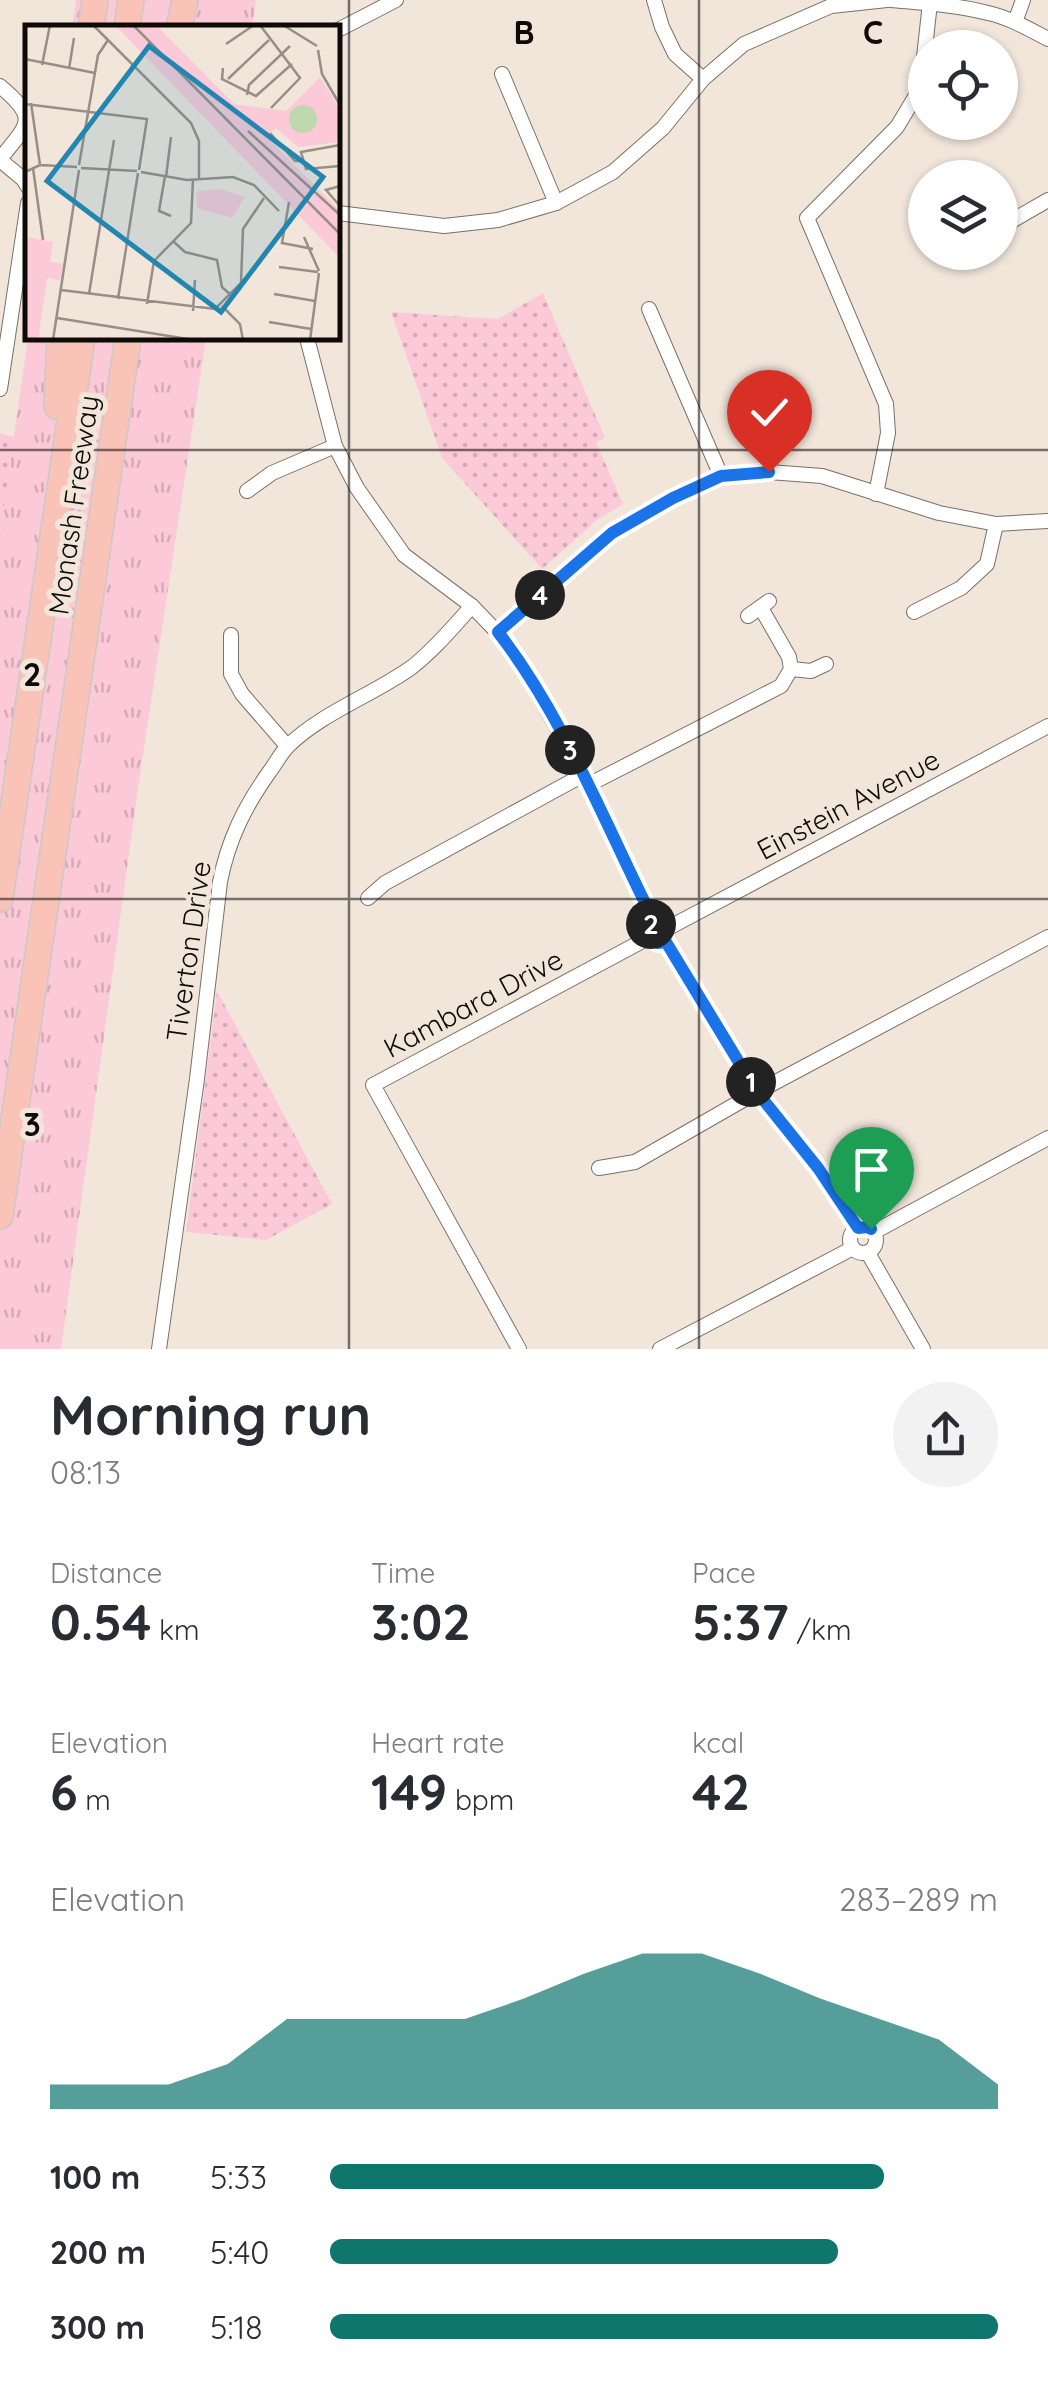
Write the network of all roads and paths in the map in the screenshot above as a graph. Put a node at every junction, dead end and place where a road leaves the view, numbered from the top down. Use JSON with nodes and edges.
{"nodes":[{"id":1,"x":95,"y":0,"type":"edge"},
{"id":2,"x":130,"y":0,"type":"edge"},
{"id":3,"x":183,"y":0,"type":"edge"},
{"id":4,"x":396,"y":0,"type":"edge"},
{"id":5,"x":654,"y":0,"type":"edge"},
{"id":6,"x":889,"y":0,"type":"edge"},
{"id":7,"x":1024,"y":0,"type":"edge"},
{"id":8,"x":830,"y":3,"type":"edge"},
{"id":9,"x":930,"y":3,"type":"junction"},
{"id":10,"x":1015,"y":22,"type":"junction"},
{"id":11,"x":91,"y":25,"type":"edge"},
{"id":12,"x":126,"y":25,"type":"edge"},
{"id":13,"x":179,"y":25,"type":"edge"},
{"id":14,"x":340,"y":29,"type":"edge"},
{"id":15,"x":927,"y":30,"type":"edge"},
{"id":16,"x":1048,"y":38,"type":"edge"},
{"id":17,"x":502,"y":74,"type":"dead end"},
{"id":18,"x":703,"y":78,"type":"junction"},
{"id":19,"x":0,"y":86,"type":"edge"},
{"id":20,"x":908,"y":108,"type":"edge"},
{"id":21,"x":25,"y":115,"type":"edge"},
{"id":22,"x":25,"y":127,"type":"edge"},
{"id":23,"x":0,"y":159,"type":"edge"},
{"id":24,"x":25,"y":183,"type":"edge"},
{"id":25,"x":1048,"y":200,"type":"edge"},
{"id":26,"x":556,"y":203,"type":"junction"},
{"id":27,"x":340,"y":213,"type":"edge"},
{"id":28,"x":1018,"y":217,"type":"edge"},
{"id":29,"x":25,"y":223,"type":"edge"},
{"id":30,"x":649,"y":309,"type":"dead end"},
{"id":31,"x":60,"y":340,"type":"edge"},
{"id":32,"x":82,"y":340,"type":"edge"},
{"id":33,"x":128,"y":340,"type":"edge"},
{"id":34,"x":308,"y":340,"type":"edge"},
{"id":35,"x":0,"y":389,"type":"edge"},
{"id":36,"x":335,"y":446,"type":"junction"},
{"id":37,"x":721,"y":476,"type":"junction"},
{"id":38,"x":247,"y":491,"type":"dead end"},
{"id":39,"x":876,"y":494,"type":"junction"},
{"id":40,"x":1048,"y":521,"type":"edge"},
{"id":41,"x":996,"y":524,"type":"junction"},
{"id":42,"x":52,"y":541,"type":"junction"},
{"id":43,"x":472,"y":606,"type":"junction"},
{"id":44,"x":760,"y":609,"type":"dead end"},
{"id":45,"x":914,"y":612,"type":"dead end"},
{"id":46,"x":498,"y":632,"type":"junction"},
{"id":47,"x":232,"y":635,"type":"dead end"},
{"id":48,"x":826,"y":664,"type":"dead end"},
{"id":49,"x":791,"y":669,"type":"junction"},
{"id":50,"x":1048,"y":726,"type":"edge"},
{"id":51,"x":288,"y":746,"type":"junction"},
{"id":52,"x":585,"y":780,"type":"junction"},
{"id":53,"x":368,"y":898,"type":"dead end"},
{"id":54,"x":0,"y":899,"type":"edge"},
{"id":55,"x":654,"y":921,"type":"junction"},
{"id":56,"x":672,"y":926,"type":"junction"},
{"id":57,"x":650,"y":937,"type":"junction"},
{"id":58,"x":1048,"y":937,"type":"edge"},
{"id":59,"x":666,"y":942,"type":"junction"},
{"id":60,"x":757,"y":1092,"type":"junction"},
{"id":61,"x":1048,"y":1138,"type":"edge"},
{"id":62,"x":599,"y":1168,"type":"dead end"},
{"id":63,"x":0,"y":1216,"type":"edge"},
{"id":64,"x":858,"y":1228,"type":"junction"},
{"id":65,"x":874,"y":1232,"type":"junction"},
{"id":66,"x":860,"y":1250,"type":"junction"},
{"id":67,"x":159,"y":1349,"type":"edge"},
{"id":68,"x":520,"y":1349,"type":"edge"},
{"id":69,"x":660,"y":1349,"type":"edge"},
{"id":70,"x":924,"y":1349,"type":"edge"}],
"edges":[{"from":1,"to":11,"type":"highway"},
{"from":2,"to":12,"type":"highway"},
{"from":3,"to":13,"type":"highway"},
{"from":4,"to":14,"type":"street"},
{"from":5,"to":18,"type":"street"},
{"from":6,"to":8,"type":"street"},
{"from":6,"to":9,"type":"street"},
{"from":7,"to":10,"type":"street"},
{"from":8,"to":18,"type":"street"},
{"from":9,"to":10,"type":"street"},
{"from":9,"to":15,"type":"street"},
{"from":10,"to":16,"type":"street"},
{"from":17,"to":26,"type":"street"},
{"from":18,"to":26,"type":"street"},
{"from":19,"to":21,"type":"street"},
{"from":20,"to":39,"type":"street"},
{"from":22,"to":23,"type":"street"},
{"from":23,"to":24,"type":"street"},
{"from":25,"to":28,"type":"street"},
{"from":26,"to":27,"type":"street"},
{"from":29,"to":35,"type":"street"},
{"from":30,"to":37,"type":"street"},
{"from":31,"to":42,"type":"highway"},
{"from":32,"to":42,"type":"highway","name":"Monash Freeway"},
{"from":33,"to":63,"type":"highway","name":"Monash Freeway"},
{"from":34,"to":36,"type":"street"},
{"from":36,"to":38,"type":"street"},
{"from":36,"to":43,"type":"street"},
{"from":37,"to":39,"type":"street"},
{"from":37,"to":46,"type":"street"},
{"from":39,"to":41,"type":"street"},
{"from":40,"to":41,"type":"street"},
{"from":41,"to":45,"type":"street"},
{"from":42,"to":54,"type":"highway","name":"Monash Freeway"},
{"from":43,"to":46,"type":"street"},
{"from":43,"to":51,"type":"street","name":"Tiverton Drive"},
{"from":44,"to":49,"type":"street"},
{"from":46,"to":52,"type":"street"},
{"from":47,"to":51,"type":"street"},
{"from":48,"to":49,"type":"street"},
{"from":49,"to":52,"type":"street"},
{"from":50,"to":56,"type":"street","name":"Einstein Avenue"},
{"from":51,"to":67,"type":"street","name":"Tiverton Drive"},
{"from":52,"to":53,"type":"street"},
{"from":52,"to":55,"type":"street"},
{"from":55,"to":56,"type":"street"},
{"from":55,"to":57,"type":"street"},
{"from":56,"to":59,"type":"street"},
{"from":57,"to":59,"type":"street"},
{"from":57,"to":68,"type":"street","name":"Kambara Drive"},
{"from":58,"to":60,"type":"street"},
{"from":59,"to":60,"type":"street"},
{"from":60,"to":62,"type":"street"},
{"from":60,"to":64,"type":"street"},
{"from":61,"to":65,"type":"street"},
{"from":64,"to":65,"type":"street"},
{"from":64,"to":66,"type":"street"},
{"from":65,"to":66,"type":"street"},
{"from":66,"to":69,"type":"street"},
{"from":66,"to":70,"type":"street"}]}
